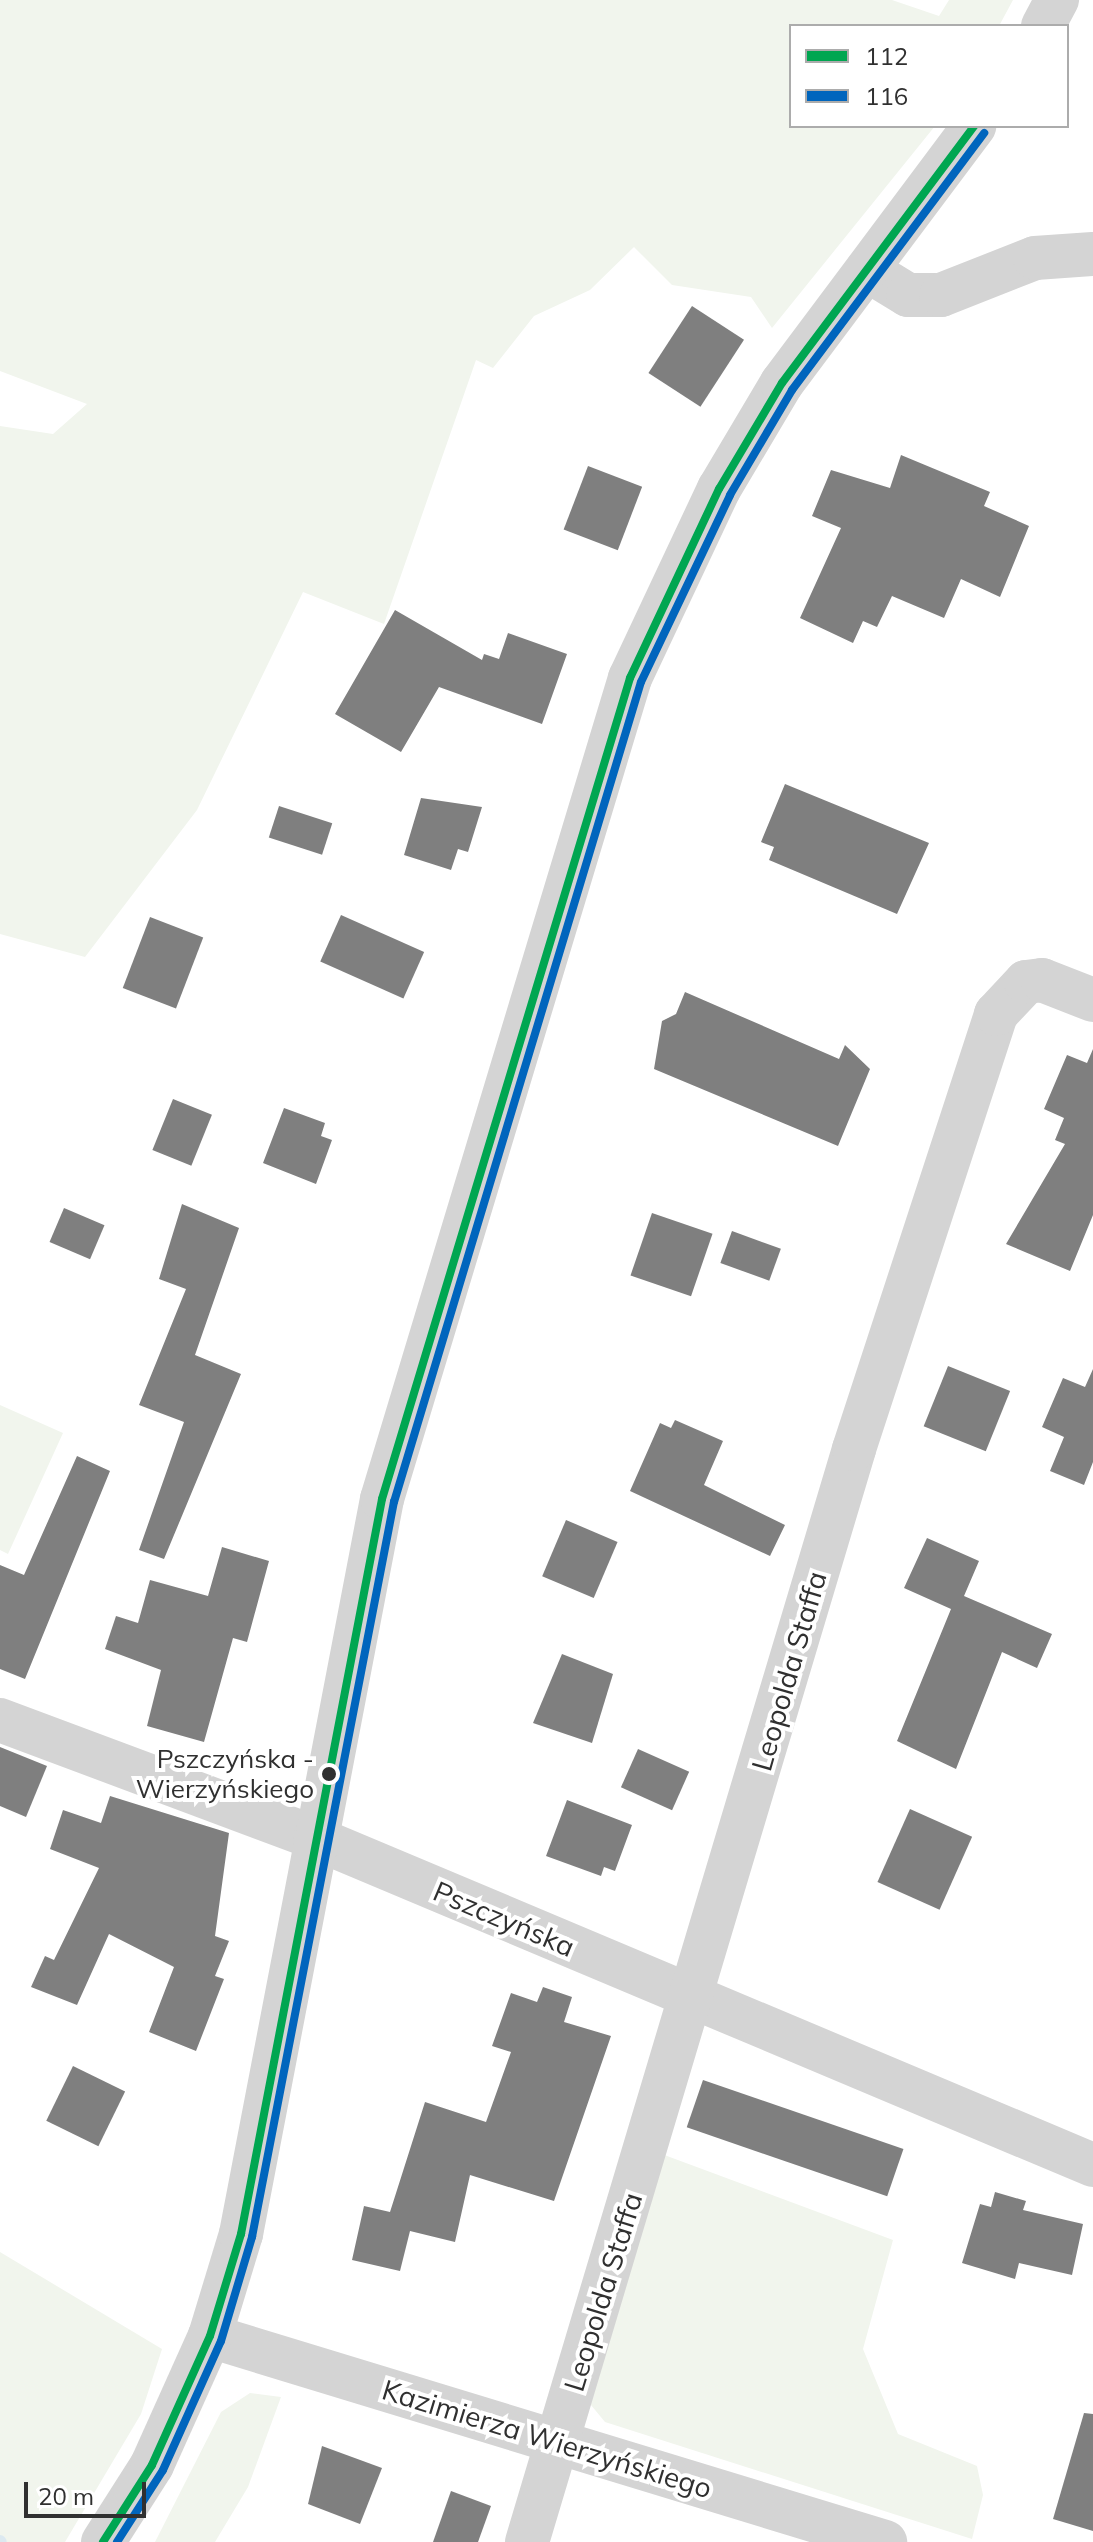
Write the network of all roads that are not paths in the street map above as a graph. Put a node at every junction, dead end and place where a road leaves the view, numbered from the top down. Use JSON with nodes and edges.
{"nodes":[{"id":1,"x":1057,"y":0,"type":"edge"},
{"id":2,"x":1044,"y":24,"type":"edge"},
{"id":3,"x":973,"y":128,"type":"edge"},
{"id":4,"x":1089,"y":243,"type":"edge"},
{"id":5,"x":867,"y":270,"type":"junction"},
{"id":6,"x":1093,"y":1000,"type":"edge"},
{"id":7,"x":0,"y":1720,"type":"edge"},
{"id":8,"x":315,"y":1838,"type":"junction"},
{"id":9,"x":692,"y":2000,"type":"junction"},
{"id":10,"x":1093,"y":2165,"type":"edge"},
{"id":11,"x":210,"y":2336,"type":"junction"},
{"id":12,"x":557,"y":2441,"type":"junction"},
{"id":13,"x":103,"y":2542,"type":"edge"},
{"id":14,"x":527,"y":2542,"type":"edge"},
{"id":15,"x":885,"y":2542,"type":"edge"}],
"edges":[{"from":1,"to":2,"type":"street"},
{"from":3,"to":5,"type":"street"},
{"from":4,"to":5,"type":"street"},
{"from":5,"to":8,"type":"street"},
{"from":6,"to":9,"type":"street","name":"Leopolda Staffa"},
{"from":7,"to":8,"type":"street","name":"Pszczyńska"},
{"from":8,"to":9,"type":"street","name":"Pszczyńska"},
{"from":8,"to":11,"type":"street"},
{"from":9,"to":10,"type":"street","name":"Pszczyńska"},
{"from":9,"to":12,"type":"street","name":"Leopolda Staffa"},
{"from":11,"to":12,"type":"street","name":"Kazimierza Wierzyńskiego"},
{"from":11,"to":13,"type":"street"},
{"from":12,"to":14,"type":"street","name":"Leopolda Staffa"},
{"from":12,"to":15,"type":"street","name":"Kazimierza Wierzyńskiego"}]}
